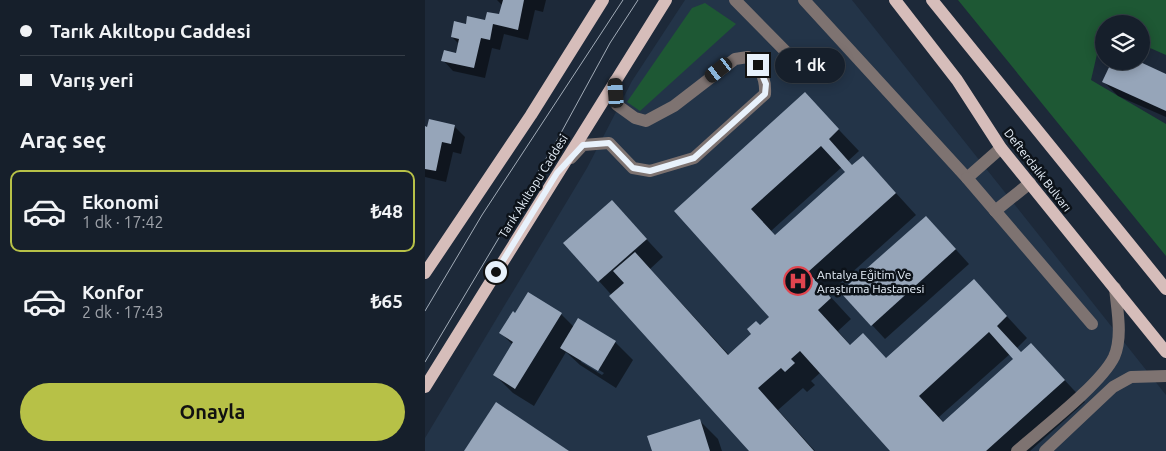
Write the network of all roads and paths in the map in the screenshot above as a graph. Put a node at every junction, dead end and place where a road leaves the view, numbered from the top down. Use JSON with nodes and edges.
{"nodes":[{"id":1,"x":603,"y":0,"type":"edge"},
{"id":2,"x":666,"y":0,"type":"edge"},
{"id":3,"x":735,"y":0,"type":"edge"},
{"id":4,"x":804,"y":0,"type":"edge"},
{"id":5,"x":895,"y":0,"type":"edge"},
{"id":6,"x":932,"y":0,"type":"edge"},
{"id":7,"x":795,"y":61,"type":"dead end"},
{"id":8,"x":615,"y":81,"type":"junction"},
{"id":9,"x":1001,"y":148,"type":"junction"},
{"id":10,"x":557,"y":173,"type":"junction"},
{"id":11,"x":967,"y":178,"type":"junction"},
{"id":12,"x":1030,"y":183,"type":"junction"},
{"id":13,"x":995,"y":211,"type":"junction"},
{"id":14,"x":425,"y":274,"type":"edge"},
{"id":15,"x":1115,"y":288,"type":"junction"},
{"id":16,"x":1166,"y":289,"type":"edge"},
{"id":17,"x":1092,"y":324,"type":"dead end"},
{"id":18,"x":1166,"y":352,"type":"edge"},
{"id":19,"x":1166,"y":376,"type":"edge"},
{"id":20,"x":425,"y":387,"type":"edge"},
{"id":21,"x":1017,"y":451,"type":"edge"},
{"id":22,"x":1045,"y":451,"type":"edge"}],
"edges":[{"from":1,"to":14,"type":"main road"},
{"from":2,"to":8,"type":"main road","name":"Tarık Akıltopu Caddesi"},
{"from":3,"to":7,"type":"street"},
{"from":4,"to":11,"type":"street"},
{"from":5,"to":9,"type":"main road","name":"Defterdalık Bulvarı"},
{"from":6,"to":16,"type":"main road","name":"Defterdalık Bulvarı"},
{"from":8,"to":10,"type":"main road","name":"Tarık Akıltopu Caddesi"},
{"from":8,"to":10,"type":"street"},
{"from":9,"to":11,"type":"street"},
{"from":9,"to":12,"type":"main road","name":"Defterdalık Bulvarı"},
{"from":10,"to":20,"type":"main road","name":"Tarık Akıltopu Caddesi"},
{"from":11,"to":13,"type":"street"},
{"from":12,"to":13,"type":"street"},
{"from":12,"to":15,"type":"main road","name":"Defterdalık Bulvarı"},
{"from":13,"to":17,"type":"street"},
{"from":15,"to":18,"type":"main road","name":"Defterdalık Bulvarı"},
{"from":15,"to":21,"type":"street"},
{"from":19,"to":22,"type":"street"}]}
